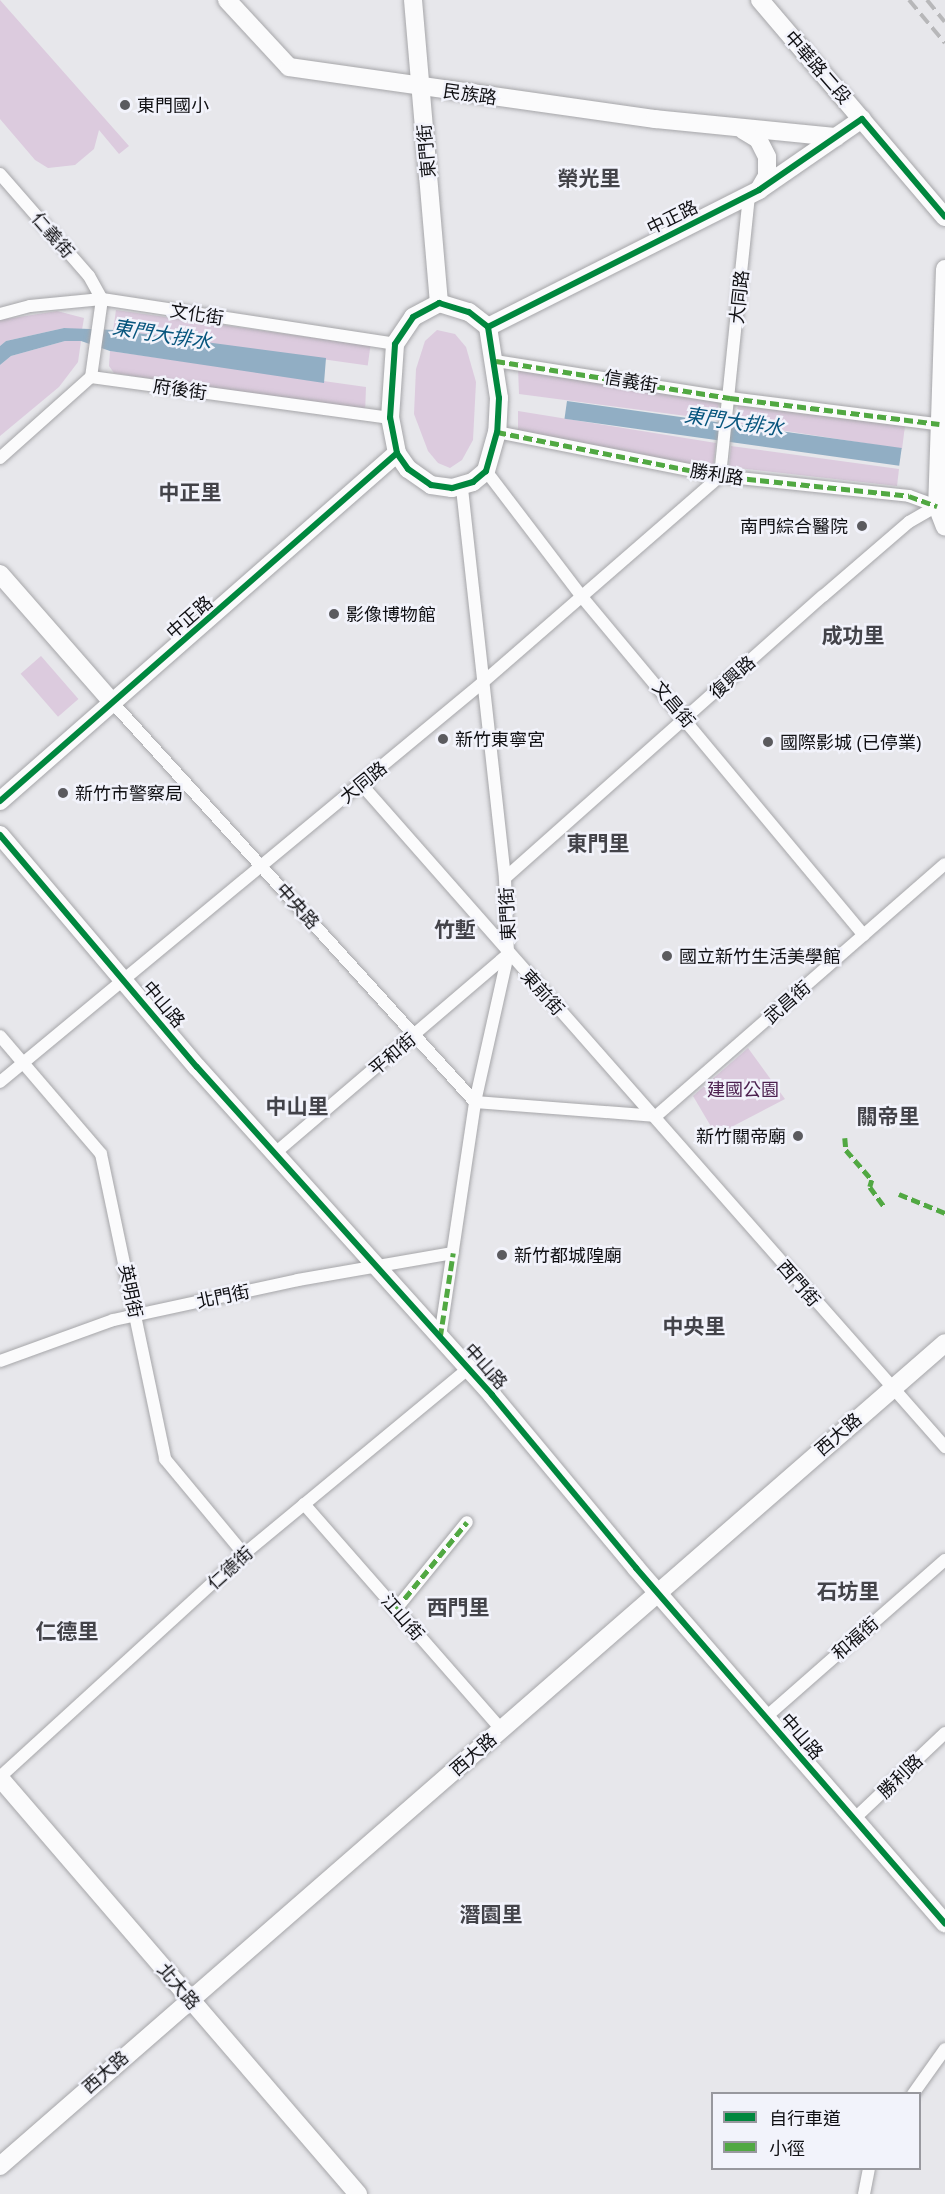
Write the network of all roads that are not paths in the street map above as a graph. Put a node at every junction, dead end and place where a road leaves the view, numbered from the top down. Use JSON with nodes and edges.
{"nodes":[{"id":1,"x":227,"y":0,"type":"edge"},
{"id":2,"x":413,"y":0,"type":"edge"},
{"id":3,"x":760,"y":0,"type":"edge"},
{"id":4,"x":421,"y":87,"type":"junction"},
{"id":5,"x":862,"y":119,"type":"junction"},
{"id":6,"x":742,"y":129,"type":"junction"},
{"id":7,"x":836,"y":137,"type":"junction"},
{"id":8,"x":0,"y":174,"type":"edge"},
{"id":9,"x":754,"y":193,"type":"junction"},
{"id":10,"x":945,"y":217,"type":"edge"},
{"id":11,"x":945,"y":269,"type":"edge"},
{"id":12,"x":102,"y":299,"type":"junction"},
{"id":13,"x":439,"y":303,"type":"junction"},
{"id":14,"x":0,"y":314,"type":"edge"},
{"id":15,"x":488,"y":327,"type":"junction"},
{"id":16,"x":395,"y":344,"type":"junction"},
{"id":17,"x":496,"y":361,"type":"junction"},
{"id":18,"x":91,"y":377,"type":"junction"},
{"id":19,"x":730,"y":398,"type":"junction"},
{"id":20,"x":390,"y":418,"type":"junction"},
{"id":21,"x":942,"y":424,"type":"edge"},
{"id":22,"x":497,"y":432,"type":"junction"},
{"id":23,"x":397,"y":453,"type":"junction"},
{"id":24,"x":0,"y":458,"type":"edge"},
{"id":25,"x":486,"y":471,"type":"junction"},
{"id":26,"x":720,"y":476,"type":"junction"},
{"id":27,"x":462,"y":486,"type":"junction"},
{"id":28,"x":937,"y":506,"type":"junction"},
{"id":29,"x":945,"y":527,"type":"edge"},
{"id":30,"x":0,"y":574,"type":"edge"},
{"id":31,"x":582,"y":597,"type":"junction"},
{"id":32,"x":482,"y":683,"type":"junction"},
{"id":33,"x":113,"y":703,"type":"junction"},
{"id":34,"x":686,"y":717,"type":"junction"},
{"id":35,"x":361,"y":784,"type":"junction"},
{"id":36,"x":0,"y":801,"type":"edge"},
{"id":37,"x":0,"y":835,"type":"edge"},
{"id":38,"x":260,"y":864,"type":"junction"},
{"id":39,"x":945,"y":864,"type":"edge"},
{"id":40,"x":505,"y":878,"type":"junction"},
{"id":41,"x":864,"y":935,"type":"junction"},
{"id":42,"x":508,"y":954,"type":"junction"},
{"id":43,"x":123,"y":979,"type":"junction"},
{"id":44,"x":0,"y":1036,"type":"edge"},
{"id":45,"x":412,"y":1037,"type":"junction"},
{"id":46,"x":23,"y":1063,"type":"junction"},
{"id":47,"x":0,"y":1082,"type":"edge"},
{"id":48,"x":475,"y":1102,"type":"junction"},
{"id":49,"x":656,"y":1116,"type":"junction"},
{"id":50,"x":274,"y":1154,"type":"junction"},
{"id":51,"x":453,"y":1253,"type":"junction"},
{"id":52,"x":376,"y":1266,"type":"junction"},
{"id":53,"x":136,"y":1315,"type":"junction"},
{"id":54,"x":440,"y":1336,"type":"junction"},
{"id":55,"x":945,"y":1343,"type":"edge"},
{"id":56,"x":0,"y":1361,"type":"edge"},
{"id":57,"x":468,"y":1369,"type":"junction"},
{"id":58,"x":891,"y":1389,"type":"junction"},
{"id":59,"x":945,"y":1448,"type":"edge"},
{"id":60,"x":304,"y":1504,"type":"junction"},
{"id":61,"x":467,"y":1522,"type":"dead end"},
{"id":62,"x":244,"y":1554,"type":"junction"},
{"id":63,"x":945,"y":1560,"type":"edge"},
{"id":64,"x":658,"y":1593,"type":"junction"},
{"id":65,"x":396,"y":1609,"type":"junction"},
{"id":66,"x":766,"y":1717,"type":"junction"},
{"id":67,"x":501,"y":1729,"type":"junction"},
{"id":68,"x":945,"y":1733,"type":"edge"},
{"id":69,"x":0,"y":1778,"type":"edge"},
{"id":70,"x":854,"y":1819,"type":"junction"},
{"id":71,"x":945,"y":1922,"type":"edge"},
{"id":72,"x":190,"y":1999,"type":"junction"},
{"id":73,"x":945,"y":2049,"type":"edge"},
{"id":74,"x":914,"y":2092,"type":"edge"},
{"id":75,"x":0,"y":2166,"type":"edge"},
{"id":76,"x":869,"y":2170,"type":"edge"},
{"id":77,"x":358,"y":2194,"type":"edge"},
{"id":78,"x":864,"y":2194,"type":"edge"}],
"edges":[{"from":1,"to":4,"type":"street","name":"民族路"},
{"from":2,"to":4,"type":"street","name":"東門街"},
{"from":3,"to":5,"type":"street","name":"中華路二段"},
{"from":4,"to":6,"type":"street","name":"民族路"},
{"from":4,"to":13,"type":"street","name":"東門街"},
{"from":5,"to":7,"type":"street","name":"中正路"},
{"from":5,"to":10,"type":"street","name":"中華路二段"},
{"from":6,"to":7,"type":"street","name":"民族路"},
{"from":6,"to":9,"type":"street"},
{"from":7,"to":9,"type":"street","name":"中正路"},
{"from":8,"to":12,"type":"street","name":"仁義街"},
{"from":9,"to":15,"type":"street","name":"中正路"},
{"from":9,"to":19,"type":"street","name":"大同路"},
{"from":11,"to":21,"type":"street"},
{"from":12,"to":14,"type":"street","name":"文化街"},
{"from":12,"to":16,"type":"street","name":"文化街"},
{"from":12,"to":18,"type":"street"},
{"from":13,"to":15,"type":"street"},
{"from":13,"to":16,"type":"street"},
{"from":15,"to":17,"type":"street"},
{"from":16,"to":20,"type":"street"},
{"from":17,"to":19,"type":"street","name":"信義街"},
{"from":17,"to":22,"type":"street"},
{"from":18,"to":20,"type":"street","name":"府後街"},
{"from":18,"to":24,"type":"street"},
{"from":19,"to":21,"type":"street","name":"信義街"},
{"from":19,"to":26,"type":"street","name":"大同路"},
{"from":20,"to":23,"type":"street"},
{"from":21,"to":28,"type":"street"},
{"from":22,"to":25,"type":"street"},
{"from":22,"to":26,"type":"street","name":"勝利路"},
{"from":23,"to":27,"type":"street"},
{"from":23,"to":33,"type":"street","name":"中正路"},
{"from":25,"to":27,"type":"street"},
{"from":25,"to":31,"type":"street","name":"文昌街"},
{"from":26,"to":28,"type":"street","name":"勝利路"},
{"from":26,"to":31,"type":"street","name":"大同路"},
{"from":27,"to":32,"type":"street","name":"東門街"},
{"from":28,"to":29,"type":"street"},
{"from":28,"to":34,"type":"street","name":"復興路"},
{"from":30,"to":33,"type":"street","name":"中央路"},
{"from":31,"to":32,"type":"street","name":"大同路"},
{"from":31,"to":34,"type":"street","name":"文昌街"},
{"from":32,"to":35,"type":"street","name":"大同路"},
{"from":32,"to":40,"type":"street","name":"東門街"},
{"from":33,"to":36,"type":"street","name":"中正路"},
{"from":33,"to":38,"type":"street","name":"中央路"},
{"from":34,"to":40,"type":"street","name":"復興路"},
{"from":34,"to":41,"type":"street","name":"文昌街"},
{"from":35,"to":38,"type":"street","name":"大同路"},
{"from":35,"to":42,"type":"street","name":"東前街"},
{"from":37,"to":43,"type":"street","name":"中山路"},
{"from":38,"to":43,"type":"street","name":"大同路"},
{"from":38,"to":45,"type":"street","name":"中央路"},
{"from":39,"to":41,"type":"street","name":"武昌街"},
{"from":40,"to":42,"type":"street","name":"東門街"},
{"from":41,"to":49,"type":"street","name":"武昌街"},
{"from":42,"to":45,"type":"street","name":"平和街"},
{"from":42,"to":48,"type":"street","name":"東門街"},
{"from":42,"to":49,"type":"street","name":"東前街"},
{"from":43,"to":46,"type":"street","name":"大同路"},
{"from":43,"to":50,"type":"street","name":"中山路"},
{"from":44,"to":46,"type":"street","name":"英明街"},
{"from":45,"to":48,"type":"street","name":"中央路"},
{"from":45,"to":50,"type":"street","name":"平和街"},
{"from":46,"to":47,"type":"street","name":"大同路"},
{"from":46,"to":53,"type":"street","name":"英明街"},
{"from":48,"to":49,"type":"street"},
{"from":48,"to":51,"type":"street","name":"東門街"},
{"from":49,"to":58,"type":"street","name":"西門街"},
{"from":50,"to":52,"type":"street","name":"中山路"},
{"from":51,"to":52,"type":"street","name":"北門街"},
{"from":51,"to":54,"type":"street","name":"東門街"},
{"from":52,"to":53,"type":"street","name":"北門街"},
{"from":52,"to":54,"type":"street","name":"中山路"},
{"from":53,"to":56,"type":"street","name":"北門街"},
{"from":53,"to":62,"type":"street","name":"英明街"},
{"from":54,"to":57,"type":"street","name":"中山路"},
{"from":55,"to":58,"type":"street","name":"西大路"},
{"from":57,"to":60,"type":"street","name":"仁德街"},
{"from":57,"to":64,"type":"street","name":"中山路"},
{"from":58,"to":59,"type":"street","name":"西門街"},
{"from":58,"to":64,"type":"street","name":"西大路"},
{"from":60,"to":62,"type":"street","name":"仁德街"},
{"from":60,"to":65,"type":"street","name":"江山街"},
{"from":61,"to":65,"type":"street"},
{"from":62,"to":69,"type":"street","name":"仁德街"},
{"from":63,"to":66,"type":"street","name":"和福街"},
{"from":64,"to":66,"type":"street","name":"中山路"},
{"from":64,"to":67,"type":"street","name":"西大路"},
{"from":65,"to":67,"type":"street","name":"江山街"},
{"from":66,"to":70,"type":"street","name":"中山路"},
{"from":67,"to":72,"type":"street","name":"西大路"},
{"from":68,"to":70,"type":"street","name":"勝利路"},
{"from":69,"to":72,"type":"street","name":"北大路"},
{"from":70,"to":71,"type":"street","name":"中山路"},
{"from":72,"to":75,"type":"street","name":"西大路"},
{"from":72,"to":77,"type":"street","name":"北大路"},
{"from":73,"to":74,"type":"street"},
{"from":76,"to":78,"type":"street"}]}
